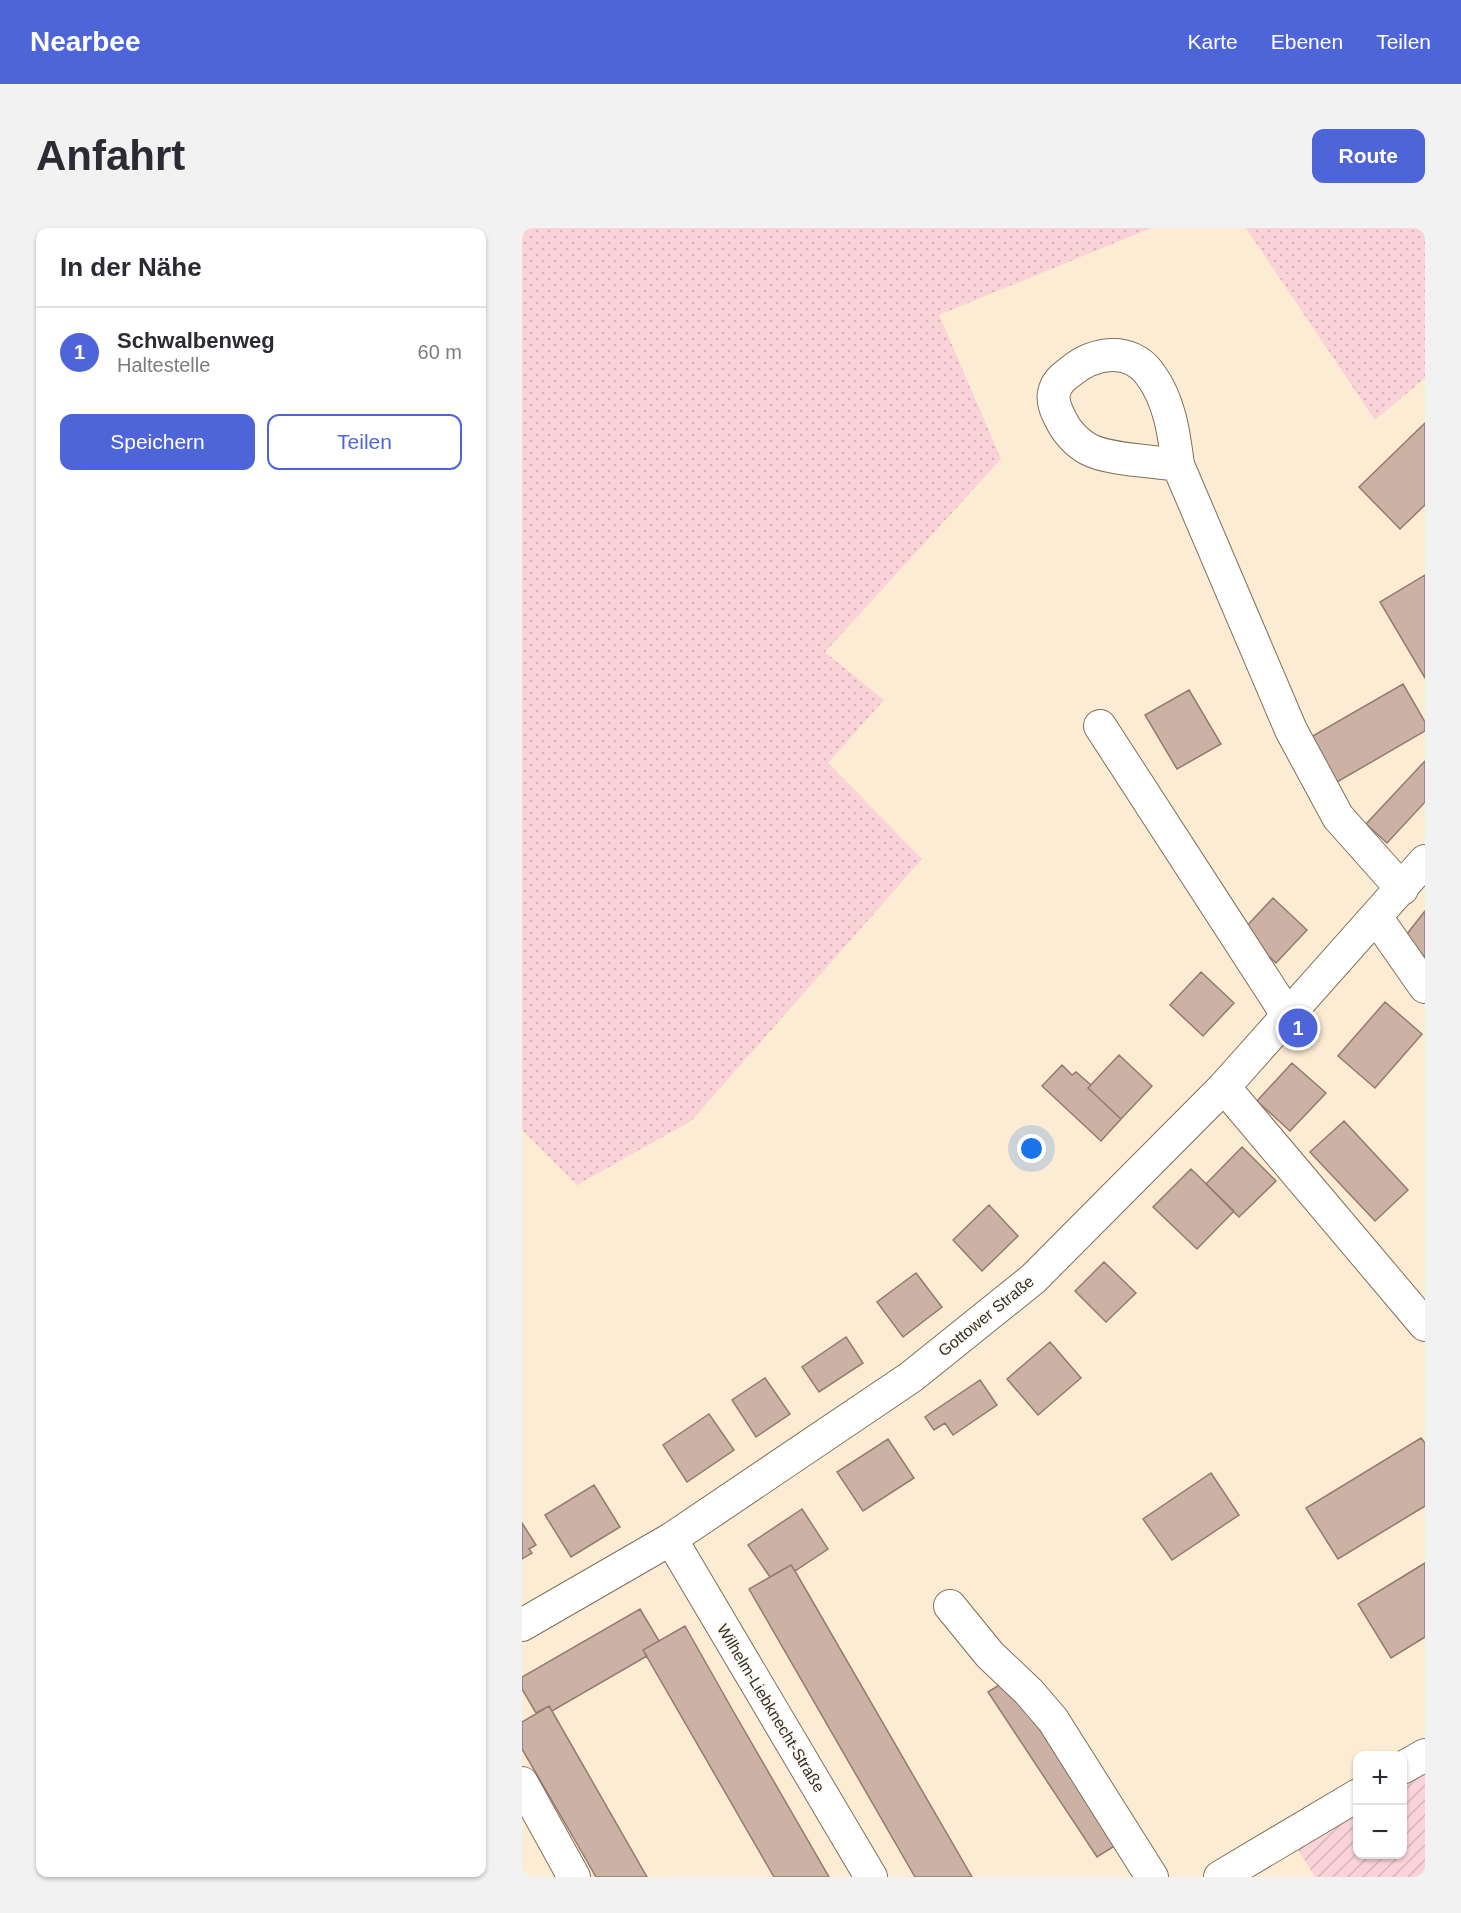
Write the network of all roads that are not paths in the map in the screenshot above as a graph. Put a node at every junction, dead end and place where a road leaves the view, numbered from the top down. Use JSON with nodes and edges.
{"nodes":[{"id":1,"x":1178,"y":465,"type":"dead end"},
{"id":2,"x":1100,"y":726,"type":"dead end"},
{"id":3,"x":1425,"y":861,"type":"edge"},
{"id":4,"x":1402,"y":889,"type":"junction"},
{"id":5,"x":1376,"y":917,"type":"junction"},
{"id":6,"x":1425,"y":987,"type":"edge"},
{"id":7,"x":1288,"y":1016,"type":"junction"},
{"id":8,"x":1224,"y":1087,"type":"junction"},
{"id":9,"x":1425,"y":1325,"type":"edge"},
{"id":10,"x":671,"y":1539,"type":"junction"},
{"id":11,"x":950,"y":1606,"type":"dead end"},
{"id":12,"x":522,"y":1625,"type":"edge"},
{"id":13,"x":1425,"y":1755,"type":"edge"},
{"id":14,"x":1407,"y":1765,"type":"edge"},
{"id":15,"x":522,"y":1783,"type":"edge"},
{"id":16,"x":1353,"y":1798,"type":"edge"},
{"id":17,"x":574,"y":1877,"type":"edge"},
{"id":18,"x":871,"y":1877,"type":"edge"},
{"id":19,"x":1152,"y":1877,"type":"edge"},
{"id":20,"x":1220,"y":1877,"type":"edge"}],
"edges":[{"from":1,"to":4,"type":"street"},
{"from":2,"to":7,"type":"street"},
{"from":3,"to":4,"type":"street","name":"Gottower Straße"},
{"from":4,"to":5,"type":"street","name":"Gottower Straße"},
{"from":5,"to":6,"type":"street"},
{"from":5,"to":7,"type":"street","name":"Gottower Straße"},
{"from":7,"to":8,"type":"street","name":"Gottower Straße"},
{"from":8,"to":9,"type":"street"},
{"from":8,"to":10,"type":"street","name":"Gottower Straße"},
{"from":10,"to":12,"type":"street","name":"Gottower Straße"},
{"from":10,"to":18,"type":"street","name":"Wilhelm-Liebknecht-Straße"},
{"from":11,"to":19,"type":"street"},
{"from":13,"to":14,"type":"street"},
{"from":15,"to":17,"type":"street"},
{"from":16,"to":20,"type":"street"}]}
